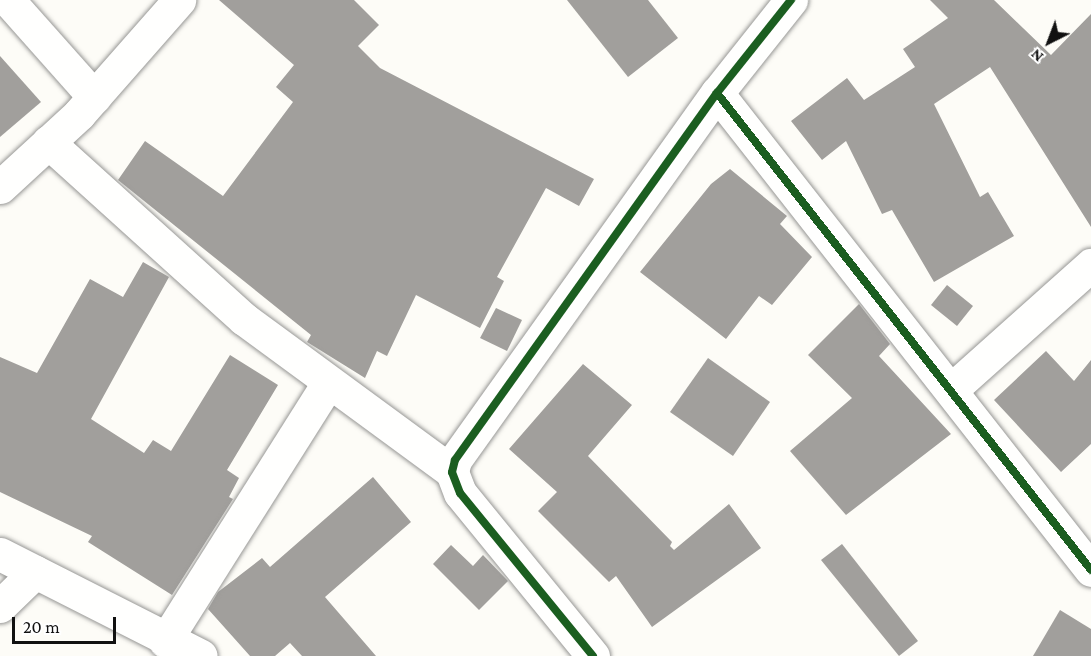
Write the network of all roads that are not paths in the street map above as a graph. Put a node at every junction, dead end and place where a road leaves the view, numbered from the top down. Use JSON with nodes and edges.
{"nodes":[{"id":1,"x":8,"y":0,"type":"edge"},
{"id":2,"x":179,"y":0,"type":"edge"},
{"id":3,"x":791,"y":0,"type":"edge"},
{"id":4,"x":717,"y":93,"type":"junction"},
{"id":5,"x":93,"y":97,"type":"junction"},
{"id":6,"x":48,"y":142,"type":"junction"},
{"id":7,"x":0,"y":187,"type":"edge"},
{"id":8,"x":1091,"y":265,"type":"edge"},
{"id":9,"x":327,"y":385,"type":"junction"},
{"id":10,"x":951,"y":390,"type":"junction"},
{"id":11,"x":452,"y":472,"type":"junction"},
{"id":12,"x":0,"y":554,"type":"edge"},
{"id":13,"x":1091,"y":570,"type":"edge"},
{"id":14,"x":35,"y":572,"type":"junction"},
{"id":15,"x":0,"y":606,"type":"edge"},
{"id":16,"x":165,"y":640,"type":"junction"},
{"id":17,"x":201,"y":656,"type":"edge"},
{"id":18,"x":593,"y":656,"type":"edge"}],
"edges":[{"from":1,"to":5,"type":"street"},
{"from":2,"to":5,"type":"street"},
{"from":3,"to":4,"type":"street"},
{"from":4,"to":10,"type":"street"},
{"from":4,"to":11,"type":"street"},
{"from":5,"to":6,"type":"street"},
{"from":6,"to":7,"type":"street"},
{"from":6,"to":9,"type":"street"},
{"from":8,"to":10,"type":"street"},
{"from":9,"to":11,"type":"street"},
{"from":9,"to":16,"type":"street"},
{"from":10,"to":13,"type":"street"},
{"from":11,"to":18,"type":"street"},
{"from":12,"to":14,"type":"street"},
{"from":14,"to":15,"type":"street"},
{"from":14,"to":16,"type":"street"},
{"from":16,"to":17,"type":"street"}]}
